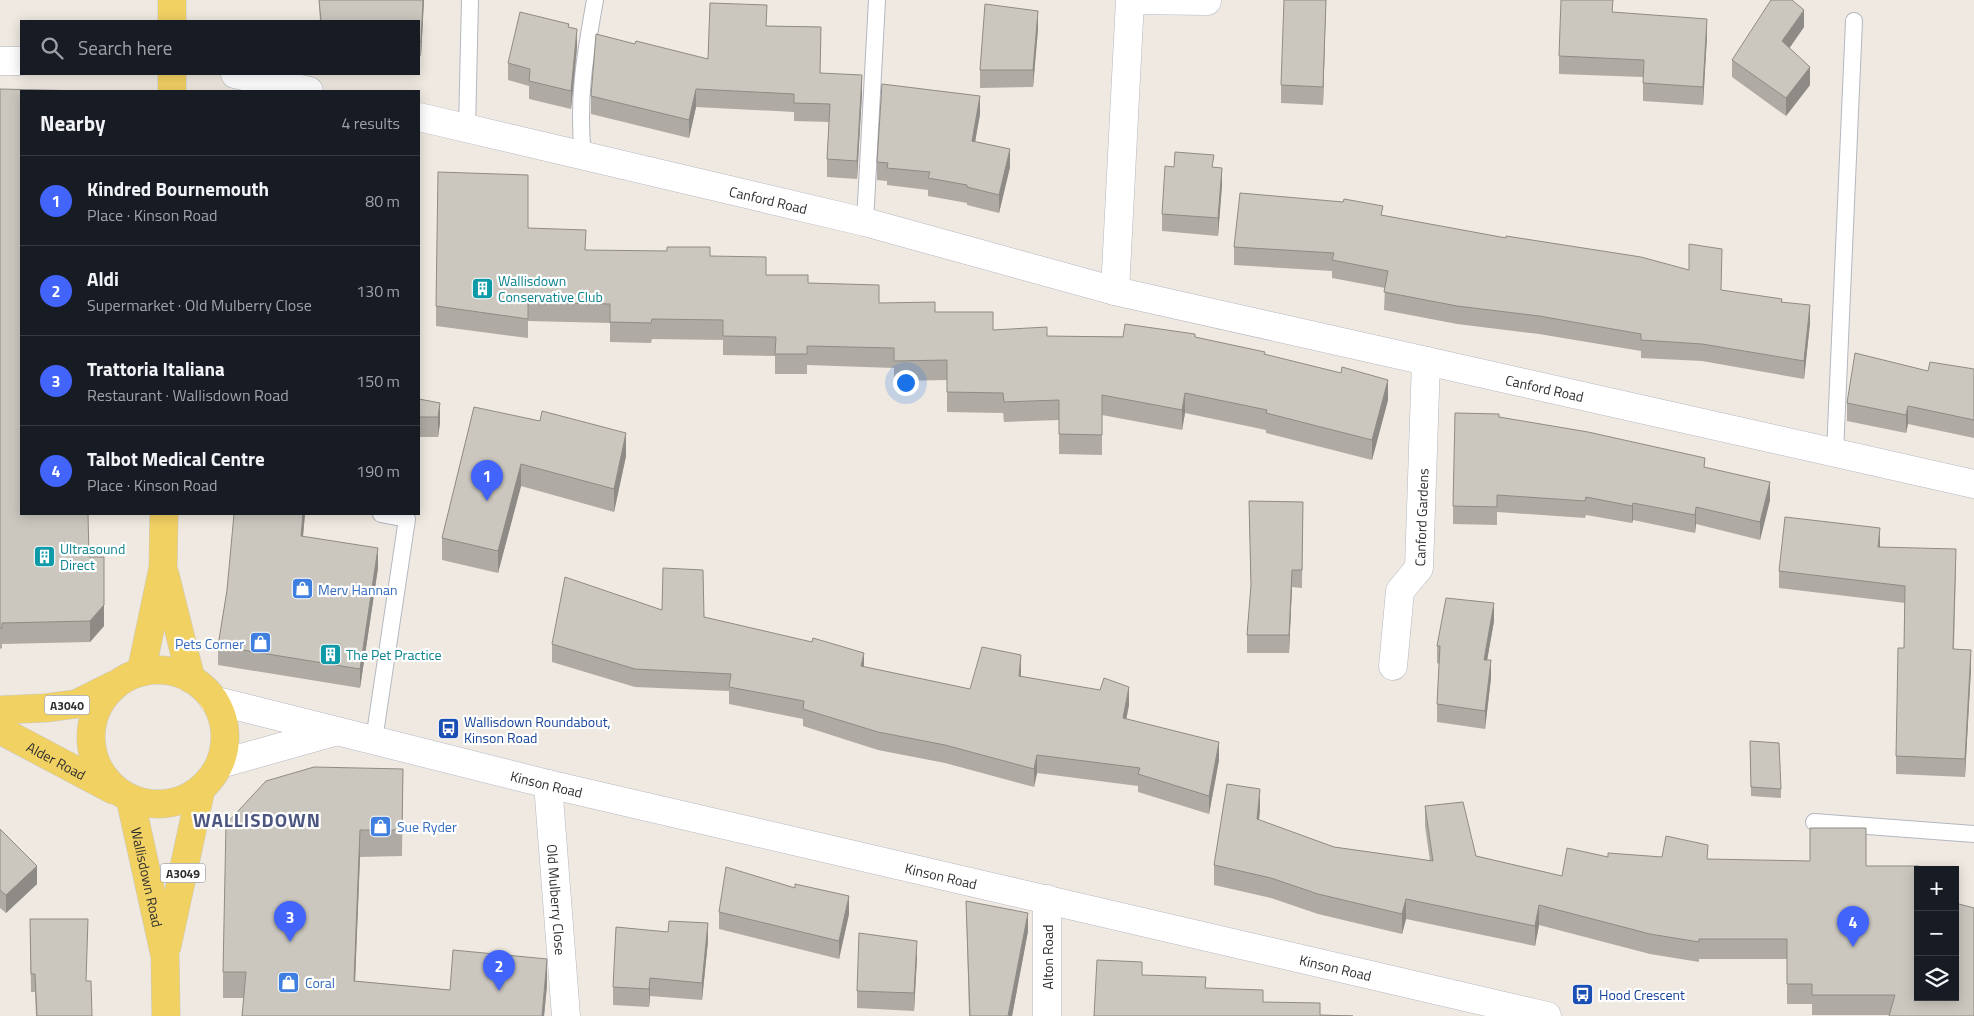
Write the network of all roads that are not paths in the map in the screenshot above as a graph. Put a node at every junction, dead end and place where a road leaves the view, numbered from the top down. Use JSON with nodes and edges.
{"nodes":[{"id":1,"x":172,"y":0,"type":"edge"},
{"id":2,"x":470,"y":0,"type":"edge"},
{"id":3,"x":595,"y":0,"type":"edge"},
{"id":4,"x":877,"y":0,"type":"edge"},
{"id":5,"x":1206,"y":1,"type":"edge"},
{"id":6,"x":172,"y":20,"type":"edge"},
{"id":7,"x":1854,"y":21,"type":"dead end"},
{"id":8,"x":0,"y":61,"type":"edge"},
{"id":9,"x":20,"y":61,"type":"edge"},
{"id":10,"x":172,"y":75,"type":"edge"},
{"id":11,"x":238,"y":75,"type":"edge"},
{"id":12,"x":172,"y":90,"type":"edge"},
{"id":13,"x":305,"y":90,"type":"edge"},
{"id":14,"x":420,"y":117,"type":"edge"},
{"id":15,"x":466,"y":128,"type":"junction"},
{"id":16,"x":583,"y":156,"type":"junction"},
{"id":17,"x":865,"y":222,"type":"junction"},
{"id":18,"x":1115,"y":291,"type":"junction"},
{"id":19,"x":1426,"y":360,"type":"junction"},
{"id":20,"x":1835,"y":453,"type":"junction"},
{"id":21,"x":1974,"y":484,"type":"edge"},
{"id":22,"x":164,"y":515,"type":"edge"},
{"id":23,"x":385,"y":515,"type":"edge"},
{"id":24,"x":163,"y":568,"type":"junction"},
{"id":25,"x":1393,"y":666,"type":"dead end"},
{"id":26,"x":135,"y":675,"type":"junction"},
{"id":27,"x":191,"y":679,"type":"junction"},
{"id":28,"x":213,"y":700,"type":"junction"},
{"id":29,"x":0,"y":710,"type":"edge"},
{"id":30,"x":0,"y":730,"type":"edge"},
{"id":31,"x":336,"y":731,"type":"junction"},
{"id":32,"x":374,"y":740,"type":"junction"},
{"id":33,"x":220,"y":764,"type":"junction"},
{"id":34,"x":548,"y":784,"type":"junction"},
{"id":35,"x":201,"y":789,"type":"junction"},
{"id":36,"x":122,"y":794,"type":"junction"},
{"id":37,"x":1814,"y":822,"type":"dead end"},
{"id":38,"x":1974,"y":834,"type":"edge"},
{"id":39,"x":1047,"y":899,"type":"junction"},
{"id":40,"x":165,"y":956,"type":"junction"},
{"id":41,"x":1533,"y":1014,"type":"edge"},
{"id":42,"x":166,"y":1016,"type":"edge"},
{"id":43,"x":566,"y":1016,"type":"edge"},
{"id":44,"x":1047,"y":1016,"type":"edge"}],
"edges":[{"from":1,"to":6,"type":"main road"},
{"from":2,"to":15,"type":"lane"},
{"from":3,"to":16,"type":"lane"},
{"from":4,"to":17,"type":"lane"},
{"from":5,"to":18,"type":"street"},
{"from":7,"to":20,"type":"lane"},
{"from":8,"to":9,"type":"street"},
{"from":10,"to":12,"type":"main road"},
{"from":11,"to":13,"type":"street"},
{"from":14,"to":15,"type":"street","name":"Canford Road"},
{"from":15,"to":16,"type":"street","name":"Canford Road"},
{"from":16,"to":17,"type":"street","name":"Canford Road"},
{"from":17,"to":18,"type":"street","name":"Canford Road"},
{"from":18,"to":19,"type":"street","name":"Canford Road"},
{"from":19,"to":20,"type":"street","name":"Canford Road"},
{"from":19,"to":25,"type":"street","name":"Canford Gardens"},
{"from":20,"to":21,"type":"street","name":"Canford Road"},
{"from":22,"to":24,"type":"main road"},
{"from":23,"to":32,"type":"lane"},
{"from":24,"to":26,"type":"main road"},
{"from":24,"to":27,"type":"main road"},
{"from":26,"to":27,"type":"main road"},
{"from":26,"to":29,"type":"main road","number":"A3040"},
{"from":26,"to":36,"type":"main road"},
{"from":27,"to":28,"type":"main road"},
{"from":28,"to":31,"type":"street","name":"Kinson Road"},
{"from":28,"to":33,"type":"main road"},
{"from":30,"to":36,"type":"main road","name":"Alder Road"},
{"from":31,"to":32,"type":"street","name":"Kinson Road"},
{"from":31,"to":33,"type":"street","name":"Kinson Road"},
{"from":32,"to":34,"type":"street","name":"Kinson Road"},
{"from":33,"to":35,"type":"main road"},
{"from":34,"to":39,"type":"street","name":"Kinson Road"},
{"from":34,"to":43,"type":"street","name":"Old Mulberry Close"},
{"from":35,"to":36,"type":"main road"},
{"from":35,"to":40,"type":"main road","name":"Wallisdown Road","number":"A3049"},
{"from":36,"to":40,"type":"main road","name":"Wallisdown Road","number":"A3049"},
{"from":37,"to":38,"type":"lane"},
{"from":39,"to":41,"type":"street","name":"Kinson Road"},
{"from":39,"to":44,"type":"street","name":"Alton Road"},
{"from":40,"to":42,"type":"main road","name":"Wallisdown Road","number":"A3049"}]}
